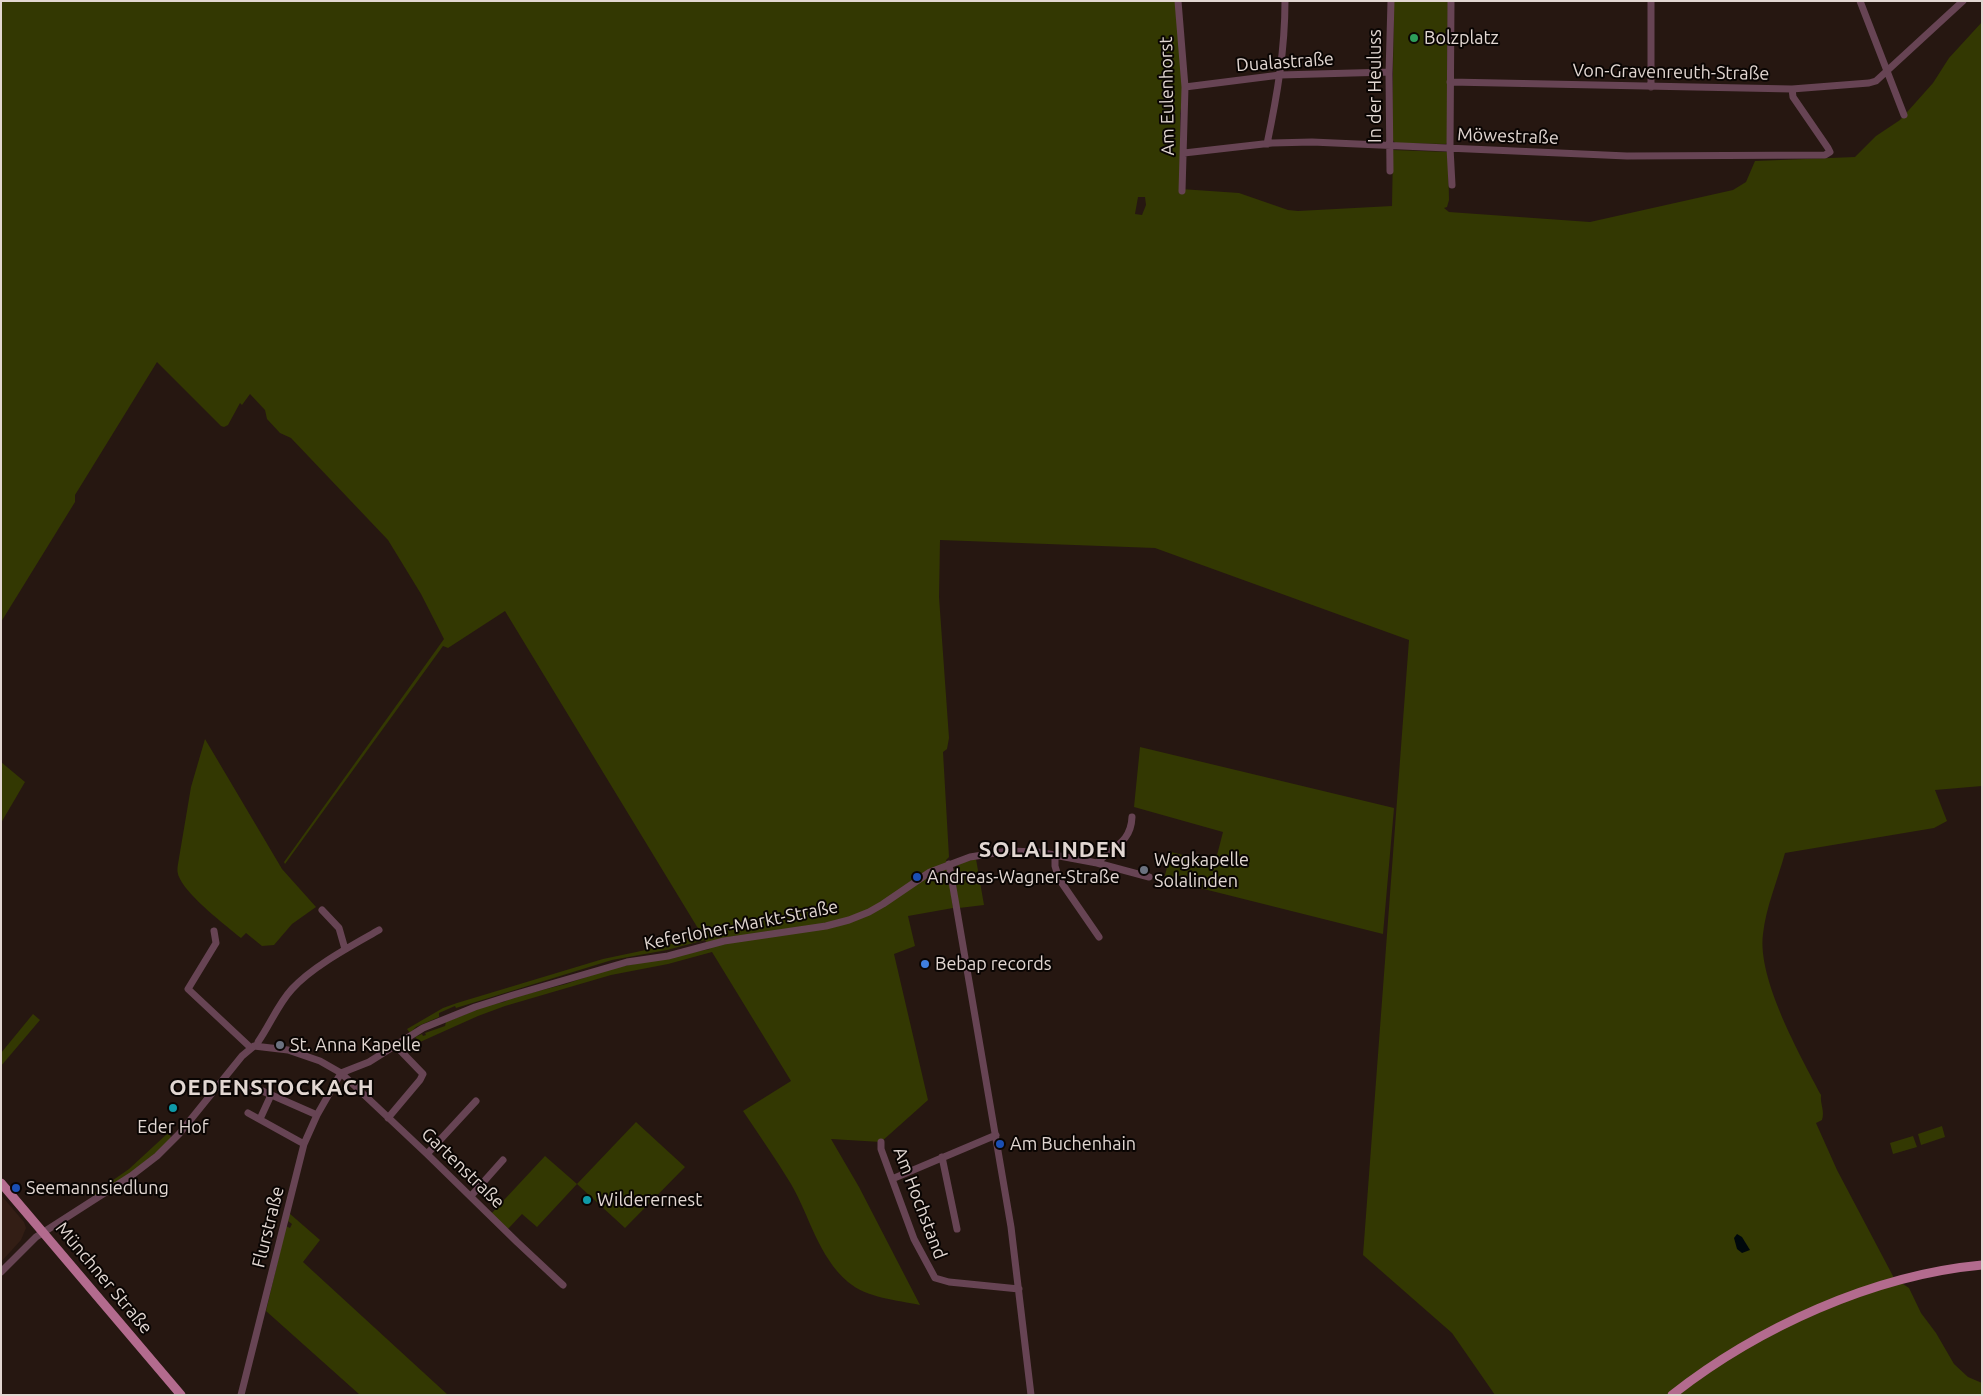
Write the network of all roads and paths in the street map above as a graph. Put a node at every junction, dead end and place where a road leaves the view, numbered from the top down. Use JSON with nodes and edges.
{"nodes":[{"id":1,"x":1178,"y":1,"type":"edge"},
{"id":2,"x":1285,"y":1,"type":"edge"},
{"id":3,"x":1391,"y":1,"type":"edge"},
{"id":4,"x":1450,"y":1,"type":"edge"},
{"id":5,"x":1651,"y":1,"type":"edge"},
{"id":6,"x":1860,"y":1,"type":"edge"},
{"id":7,"x":1963,"y":1,"type":"edge"},
{"id":8,"x":1886,"y":70,"type":"junction"},
{"id":9,"x":1389,"y":72,"type":"junction"},
{"id":10,"x":1280,"y":75,"type":"junction"},
{"id":11,"x":1450,"y":82,"type":"junction"},
{"id":12,"x":1185,"y":87,"type":"junction"},
{"id":13,"x":1651,"y":87,"type":"junction"},
{"id":14,"x":1792,"y":89,"type":"junction"},
{"id":15,"x":1904,"y":115,"type":"dead end"},
{"id":16,"x":1267,"y":144,"type":"junction"},
{"id":17,"x":1390,"y":146,"type":"junction"},
{"id":18,"x":1450,"y":148,"type":"junction"},
{"id":19,"x":1184,"y":153,"type":"junction"},
{"id":20,"x":1390,"y":171,"type":"dead end"},
{"id":21,"x":1452,"y":184,"type":"dead end"},
{"id":22,"x":1182,"y":191,"type":"dead end"},
{"id":23,"x":1132,"y":817,"type":"dead end"},
{"id":24,"x":1055,"y":855,"type":"junction"},
{"id":25,"x":1097,"y":863,"type":"junction"},
{"id":26,"x":949,"y":864,"type":"junction"},
{"id":27,"x":1149,"y":878,"type":"dead end"},
{"id":28,"x":322,"y":910,"type":"dead end"},
{"id":29,"x":378,"y":930,"type":"dead end"},
{"id":30,"x":214,"y":931,"type":"dead end"},
{"id":31,"x":1099,"y":936,"type":"dead end"},
{"id":32,"x":345,"y":949,"type":"junction"},
{"id":33,"x":395,"y":1045,"type":"junction"},
{"id":34,"x":254,"y":1047,"type":"junction"},
{"id":35,"x":341,"y":1073,"type":"junction"},
{"id":36,"x":251,"y":1086,"type":"dead end"},
{"id":37,"x":271,"y":1095,"type":"junction"},
{"id":38,"x":476,"y":1101,"type":"dead end"},
{"id":39,"x":248,"y":1113,"type":"dead end"},
{"id":40,"x":317,"y":1115,"type":"junction"},
{"id":41,"x":388,"y":1118,"type":"junction"},
{"id":42,"x":260,"y":1120,"type":"junction"},
{"id":43,"x":996,"y":1135,"type":"junction"},
{"id":44,"x":881,"y":1142,"type":"dead end"},
{"id":45,"x":304,"y":1144,"type":"junction"},
{"id":46,"x":427,"y":1154,"type":"junction"},
{"id":47,"x":942,"y":1157,"type":"junction"},
{"id":48,"x":503,"y":1160,"type":"dead end"},
{"id":49,"x":892,"y":1179,"type":"junction"},
{"id":50,"x":1,"y":1183,"type":"edge"},
{"id":51,"x":470,"y":1196,"type":"junction"},
{"id":52,"x":957,"y":1229,"type":"dead end"},
{"id":53,"x":44,"y":1232,"type":"junction"},
{"id":54,"x":1982,"y":1265,"type":"edge"},
{"id":55,"x":1,"y":1272,"type":"edge"},
{"id":56,"x":563,"y":1285,"type":"dead end"},
{"id":57,"x":1019,"y":1289,"type":"junction"},
{"id":58,"x":181,"y":1395,"type":"edge"},
{"id":59,"x":241,"y":1395,"type":"edge"},
{"id":60,"x":1031,"y":1395,"type":"edge"},
{"id":61,"x":1672,"y":1395,"type":"edge"}],
"edges":[{"from":1,"to":12,"type":"street","name":"Am Eulenhorst"},
{"from":2,"to":10,"type":"street"},
{"from":3,"to":9,"type":"street","name":"In der Heuluss"},
{"from":4,"to":11,"type":"street"},
{"from":5,"to":13,"type":"street"},
{"from":6,"to":8,"type":"street"},
{"from":7,"to":8,"type":"street","name":"Von-Gravenreuth-Straße"},
{"from":8,"to":14,"type":"street","name":"Von-Gravenreuth-Straße"},
{"from":8,"to":15,"type":"street"},
{"from":9,"to":10,"type":"street","name":"Dualastraße"},
{"from":9,"to":17,"type":"street","name":"In der Heuluss"},
{"from":10,"to":12,"type":"street","name":"Dualastraße"},
{"from":10,"to":16,"type":"street"},
{"from":11,"to":13,"type":"street","name":"Von-Gravenreuth-Straße"},
{"from":11,"to":18,"type":"street"},
{"from":12,"to":19,"type":"street","name":"Am Eulenhorst"},
{"from":13,"to":14,"type":"street","name":"Von-Gravenreuth-Straße"},
{"from":14,"to":18,"type":"street","name":"Möwestraße"},
{"from":16,"to":17,"type":"street","name":"Möwestraße"},
{"from":16,"to":19,"type":"street","name":"Möwestraße"},
{"from":17,"to":18,"type":"street","name":"Möwestraße"},
{"from":17,"to":20,"type":"street","name":"In der Heuluss"},
{"from":18,"to":21,"type":"street"},
{"from":19,"to":22,"type":"street","name":"Am Eulenhorst"},
{"from":23,"to":25,"type":"street"},
{"from":24,"to":25,"type":"street","name":"Keferloher-Markt-Straße"},
{"from":24,"to":26,"type":"street","name":"Keferloher-Markt-Straße"},
{"from":24,"to":31,"type":"street"},
{"from":25,"to":27,"type":"street","name":"Keferloher-Markt-Straße"},
{"from":26,"to":33,"type":"street","name":"Keferloher-Markt-Straße"},
{"from":26,"to":43,"type":"street"},
{"from":28,"to":32,"type":"street"},
{"from":29,"to":32,"type":"street"},
{"from":30,"to":34,"type":"street"},
{"from":32,"to":34,"type":"street"},
{"from":33,"to":35,"type":"street","name":"Keferloher-Markt-Straße"},
{"from":33,"to":41,"type":"street"},
{"from":34,"to":35,"type":"street","name":"Gartenstraße"},
{"from":34,"to":53,"type":"street"},
{"from":35,"to":40,"type":"street","name":"Flurstraße"},
{"from":35,"to":41,"type":"street","name":"Gartenstraße"},
{"from":36,"to":37,"type":"street"},
{"from":37,"to":40,"type":"street"},
{"from":37,"to":42,"type":"street"},
{"from":38,"to":46,"type":"street"},
{"from":39,"to":42,"type":"street"},
{"from":40,"to":45,"type":"street","name":"Flurstraße"},
{"from":41,"to":46,"type":"street","name":"Gartenstraße"},
{"from":42,"to":45,"type":"street"},
{"from":43,"to":47,"type":"street"},
{"from":43,"to":57,"type":"street"},
{"from":44,"to":49,"type":"street","name":"Am Hochstand"},
{"from":45,"to":59,"type":"street","name":"Flurstraße"},
{"from":46,"to":51,"type":"street","name":"Gartenstraße"},
{"from":47,"to":49,"type":"street"},
{"from":47,"to":52,"type":"street"},
{"from":48,"to":51,"type":"street"},
{"from":49,"to":57,"type":"street","name":"Am Hochstand"},
{"from":50,"to":53,"type":"main road","name":"Münchner Straße"},
{"from":51,"to":56,"type":"street","name":"Gartenstraße"},
{"from":53,"to":55,"type":"street"},
{"from":53,"to":58,"type":"main road","name":"Münchner Straße"},
{"from":54,"to":61,"type":"main road"},
{"from":57,"to":60,"type":"street"}]}
